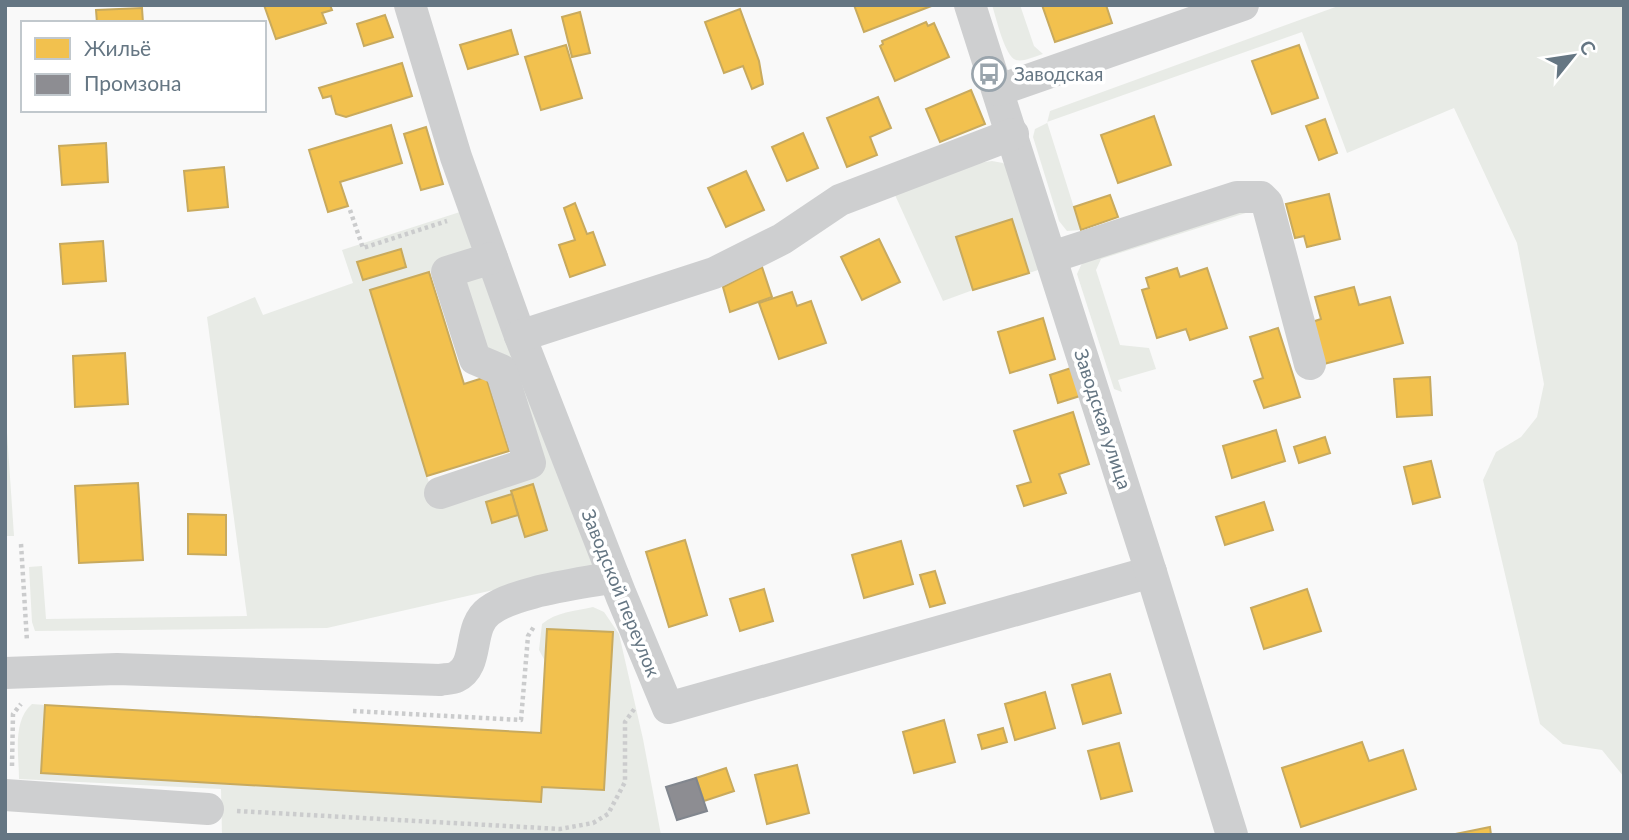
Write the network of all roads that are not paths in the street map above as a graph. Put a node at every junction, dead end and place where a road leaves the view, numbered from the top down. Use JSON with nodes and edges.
{"nodes":[{"id":1,"x":410,"y":5,"type":"edge"},
{"id":2,"x":970,"y":5,"type":"edge"},
{"id":3,"x":1243,"y":5,"type":"edge"},
{"id":4,"x":999,"y":90,"type":"junction"},
{"id":5,"x":1013,"y":134,"type":"junction"},
{"id":6,"x":1052,"y":257,"type":"junction"},
{"id":7,"x":492,"y":258,"type":"junction"},
{"id":8,"x":520,"y":336,"type":"junction"},
{"id":9,"x":1310,"y":364,"type":"dead end"},
{"id":10,"x":440,"y":493,"type":"dead end"},
{"id":11,"x":1152,"y":572,"type":"junction"},
{"id":12,"x":614,"y":577,"type":"junction"},
{"id":13,"x":17,"y":673,"type":"edge"},
{"id":14,"x":5,"y":794,"type":"edge"},
{"id":15,"x":208,"y":809,"type":"road end"},
{"id":16,"x":1232,"y":835,"type":"edge"}],
"edges":[{"from":1,"to":7,"type":"street","name":"Заводской переулок"},
{"from":2,"to":4,"type":"street","name":"Заводская улица"},
{"from":3,"to":4,"type":"street"},
{"from":4,"to":5,"type":"street","name":"Заводская улица"},
{"from":5,"to":6,"type":"street","name":"Заводская улица"},
{"from":5,"to":8,"type":"street"},
{"from":6,"to":9,"type":"street"},
{"from":6,"to":11,"type":"street","name":"Заводская улица"},
{"from":7,"to":8,"type":"street","name":"Заводской переулок"},
{"from":7,"to":10,"type":"street"},
{"from":8,"to":12,"type":"street","name":"Заводской переулок"},
{"from":11,"to":12,"type":"street","name":"Заводской переулок"},
{"from":11,"to":16,"type":"street","name":"Заводская улица"},
{"from":12,"to":13,"type":"street"},
{"from":14,"to":15,"type":"street"}]}
